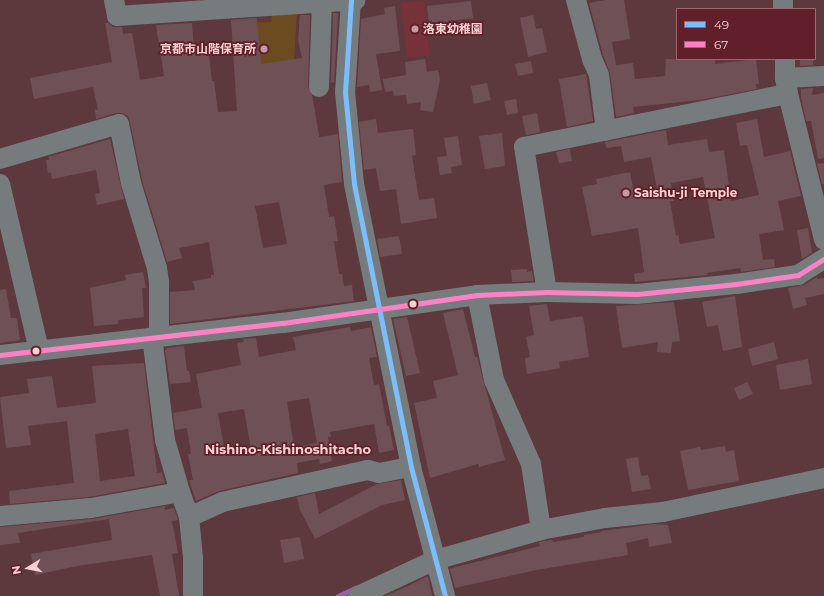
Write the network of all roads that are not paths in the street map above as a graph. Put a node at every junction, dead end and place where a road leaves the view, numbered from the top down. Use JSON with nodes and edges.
{"nodes":[{"id":1,"x":114,"y":0,"type":"edge"},
{"id":2,"x":351,"y":0,"type":"edge"},
{"id":3,"x":355,"y":0,"type":"edge"},
{"id":4,"x":576,"y":0,"type":"edge"},
{"id":5,"x":322,"y":2,"type":"junction"},
{"id":6,"x":824,"y":76,"type":"edge"},
{"id":7,"x":786,"y":77,"type":"edge"},
{"id":8,"x":319,"y":87,"type":"dead end"},
{"id":9,"x":606,"y":131,"type":"junction"},
{"id":10,"x":0,"y":159,"type":"edge"},
{"id":11,"x":0,"y":184,"type":"edge"},
{"id":12,"x":824,"y":240,"type":"edge"},
{"id":13,"x":824,"y":259,"type":"edge"},
{"id":14,"x":547,"y":292,"type":"junction"},
{"id":15,"x":477,"y":295,"type":"junction"},
{"id":16,"x":379,"y":310,"type":"junction"},
{"id":17,"x":156,"y":337,"type":"junction"},
{"id":18,"x":39,"y":350,"type":"junction"},
{"id":19,"x":0,"y":355,"type":"edge"},
{"id":20,"x":411,"y":467,"type":"junction"},
{"id":21,"x":824,"y":478,"type":"edge"},
{"id":22,"x":180,"y":492,"type":"junction"},
{"id":23,"x":0,"y":516,"type":"edge"},
{"id":24,"x":189,"y":517,"type":"junction"},
{"id":25,"x":541,"y":530,"type":"junction"},
{"id":26,"x":435,"y":560,"type":"junction"},
{"id":27,"x":193,"y":596,"type":"edge"},
{"id":28,"x":358,"y":596,"type":"edge"},
{"id":29,"x":445,"y":596,"type":"edge"}],
"edges":[{"from":1,"to":5,"type":"street"},
{"from":2,"to":3,"type":"street"},
{"from":2,"to":5,"type":"street"},
{"from":2,"to":16,"type":"street"},
{"from":4,"to":9,"type":"street"},
{"from":5,"to":8,"type":"street"},
{"from":6,"to":7,"type":"street"},
{"from":7,"to":9,"type":"street"},
{"from":7,"to":12,"type":"street"},
{"from":9,"to":14,"type":"street"},
{"from":10,"to":17,"type":"street"},
{"from":11,"to":18,"type":"street"},
{"from":13,"to":14,"type":"street"},
{"from":14,"to":15,"type":"street"},
{"from":15,"to":16,"type":"street"},
{"from":15,"to":25,"type":"street"},
{"from":16,"to":17,"type":"street"},
{"from":16,"to":20,"type":"street"},
{"from":17,"to":18,"type":"street"},
{"from":17,"to":22,"type":"street"},
{"from":18,"to":19,"type":"street"},
{"from":20,"to":24,"type":"street"},
{"from":20,"to":26,"type":"street"},
{"from":21,"to":25,"type":"street"},
{"from":22,"to":23,"type":"street"},
{"from":22,"to":24,"type":"street"},
{"from":24,"to":27,"type":"street"},
{"from":25,"to":26,"type":"street"},
{"from":26,"to":28,"type":"street"},
{"from":26,"to":29,"type":"street"}]}
